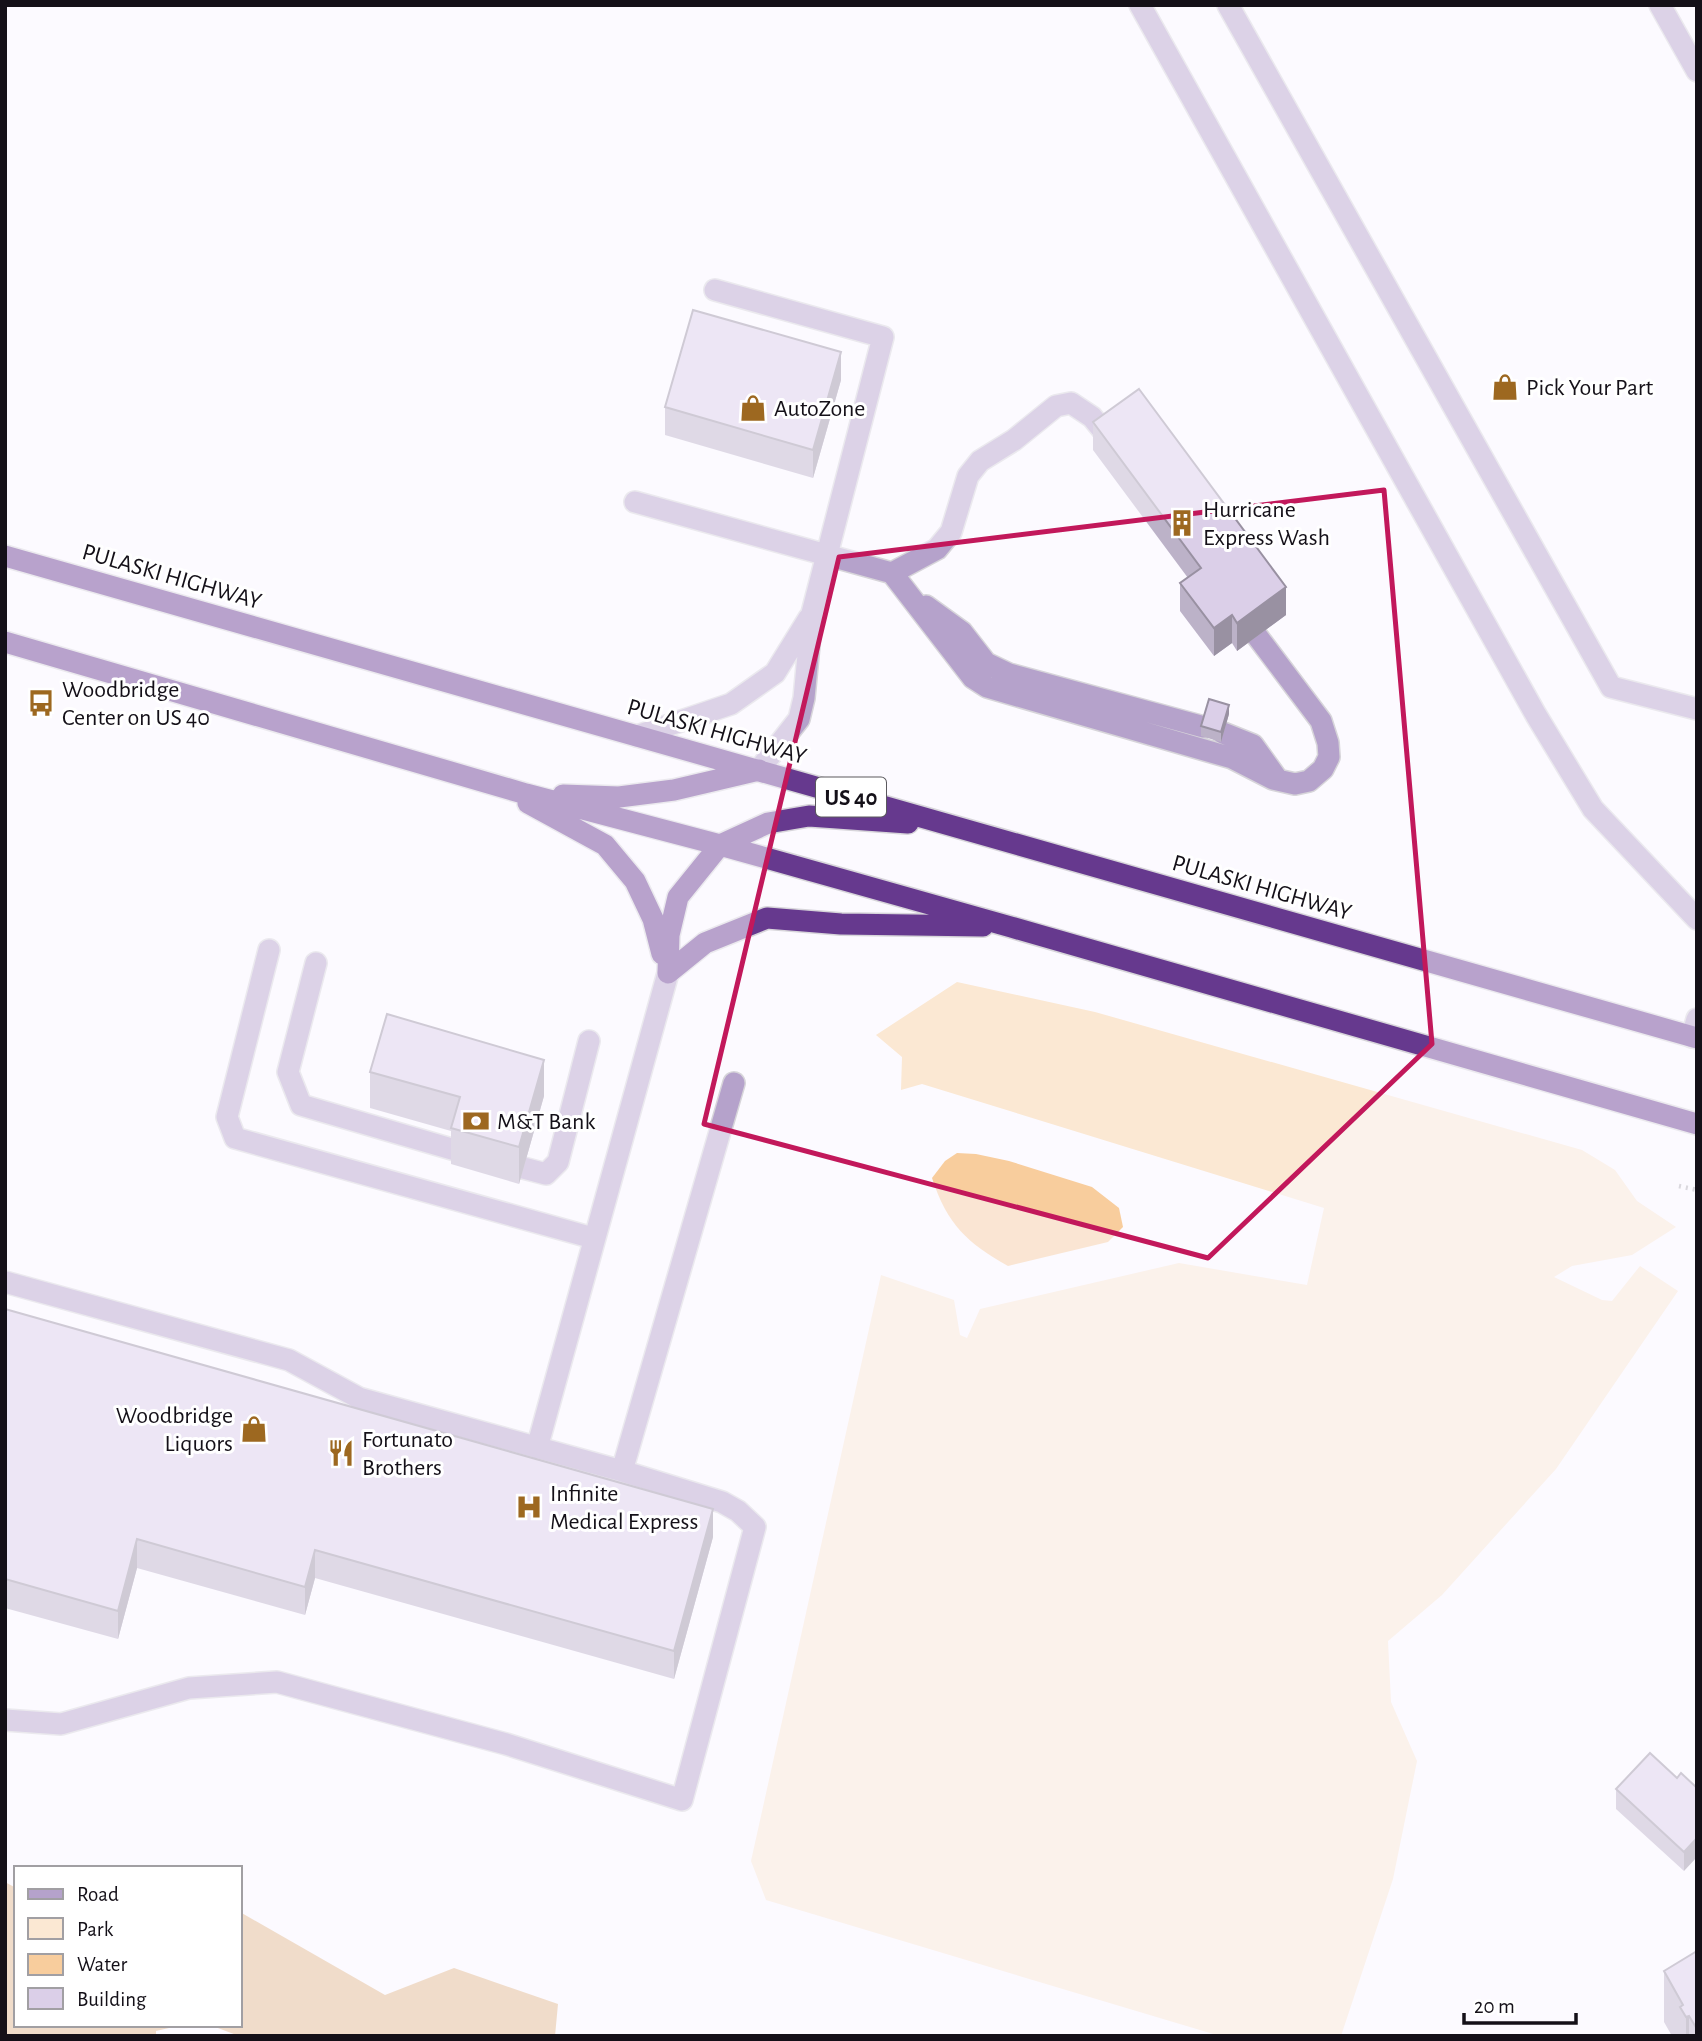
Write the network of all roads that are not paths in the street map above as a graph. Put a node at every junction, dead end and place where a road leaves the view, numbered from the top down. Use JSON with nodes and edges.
{"nodes":[{"id":1,"x":1140,"y":5,"type":"edge"},
{"id":2,"x":1228,"y":5,"type":"edge"},
{"id":3,"x":1660,"y":5,"type":"edge"},
{"id":4,"x":1697,"y":71,"type":"edge"},
{"id":5,"x":715,"y":290,"type":"dead end"},
{"id":6,"x":1109,"y":438,"type":"edge"},
{"id":7,"x":635,"y":502,"type":"dead end"},
{"id":8,"x":827,"y":555,"type":"junction"},
{"id":9,"x":5,"y":556,"type":"edge"},
{"id":10,"x":892,"y":573,"type":"junction"},
{"id":11,"x":909,"y":596,"type":"junction"},
{"id":12,"x":812,"y":613,"type":"junction"},
{"id":13,"x":1257,"y":636,"type":"edge"},
{"id":14,"x":5,"y":642,"type":"edge"},
{"id":15,"x":1697,"y":709,"type":"edge"},
{"id":16,"x":638,"y":736,"type":"junction"},
{"id":17,"x":759,"y":770,"type":"junction"},
{"id":18,"x":1278,"y":780,"type":"junction"},
{"id":19,"x":495,"y":784,"type":"junction"},
{"id":20,"x":526,"y":794,"type":"junction"},
{"id":21,"x":951,"y":826,"type":"junction"},
{"id":22,"x":720,"y":845,"type":"junction"},
{"id":23,"x":1697,"y":919,"type":"edge"},
{"id":24,"x":1011,"y":926,"type":"junction"},
{"id":25,"x":269,"y":950,"type":"dead end"},
{"id":26,"x":316,"y":963,"type":"dead end"},
{"id":27,"x":668,"y":973,"type":"junction"},
{"id":28,"x":1695,"y":1031,"type":"edge"},
{"id":29,"x":589,"y":1041,"type":"dead end"},
{"id":30,"x":734,"y":1083,"type":"dead end"},
{"id":31,"x":1697,"y":1124,"type":"edge"},
{"id":32,"x":593,"y":1238,"type":"junction"},
{"id":33,"x":5,"y":1282,"type":"edge"},
{"id":34,"x":537,"y":1448,"type":"junction"},
{"id":35,"x":622,"y":1471,"type":"junction"},
{"id":36,"x":5,"y":1720,"type":"edge"}],
"edges":[{"from":1,"to":23,"type":"lane"},
{"from":2,"to":15,"type":"lane"},
{"from":3,"to":4,"type":"lane"},
{"from":5,"to":8,"type":"lane"},
{"from":6,"to":10,"type":"lane"},
{"from":7,"to":8,"type":"lane"},
{"from":8,"to":10,"type":"lane"},
{"from":8,"to":12,"type":"lane"},
{"from":9,"to":16,"type":"highway","name":"PULASKI HIGHWAY","number":"US 40"},
{"from":10,"to":11,"type":"lane"},
{"from":11,"to":18,"type":"lane"},
{"from":11,"to":18,"type":"lane"},
{"from":12,"to":16,"type":"lane"},
{"from":12,"to":17,"type":"lane"},
{"from":13,"to":18,"type":"lane"},
{"from":14,"to":19,"type":"highway"},
{"from":16,"to":17,"type":"highway","name":"PULASKI HIGHWAY","number":"US 40"},
{"from":17,"to":20,"type":"highway"},
{"from":17,"to":21,"type":"highway","name":"PULASKI HIGHWAY","number":"US 40"},
{"from":19,"to":20,"type":"highway"},
{"from":19,"to":27,"type":"highway"},
{"from":20,"to":22,"type":"highway"},
{"from":21,"to":22,"type":"highway"},
{"from":21,"to":28,"type":"highway","name":"PULASKI HIGHWAY","number":"US 40"},
{"from":22,"to":24,"type":"highway"},
{"from":22,"to":27,"type":"highway"},
{"from":24,"to":27,"type":"highway"},
{"from":24,"to":31,"type":"highway"},
{"from":25,"to":32,"type":"lane"},
{"from":26,"to":29,"type":"lane"},
{"from":27,"to":32,"type":"lane"},
{"from":30,"to":35,"type":"lane"},
{"from":32,"to":34,"type":"lane"},
{"from":33,"to":34,"type":"lane"},
{"from":34,"to":35,"type":"lane"},
{"from":35,"to":36,"type":"lane"}]}
